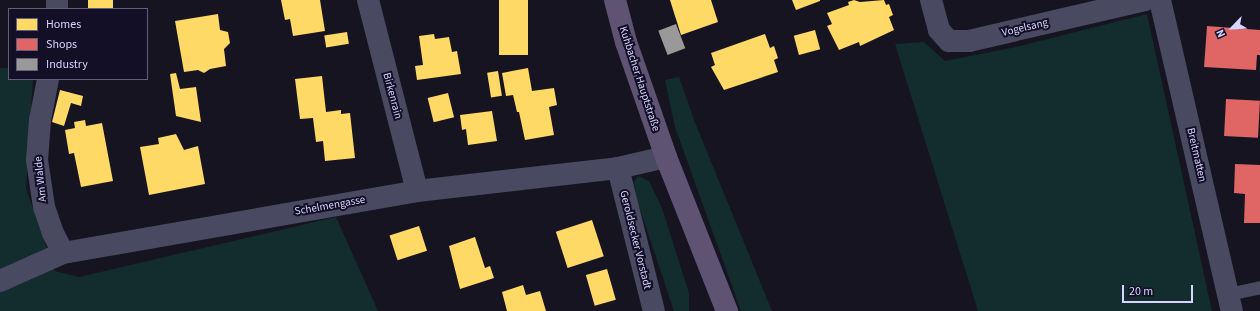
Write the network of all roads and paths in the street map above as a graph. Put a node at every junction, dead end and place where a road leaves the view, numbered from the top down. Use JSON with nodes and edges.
{"nodes":[{"id":1,"x":368,"y":0,"type":"edge"},
{"id":2,"x":615,"y":0,"type":"edge"},
{"id":3,"x":931,"y":0,"type":"edge"},
{"id":4,"x":1145,"y":0,"type":"edge"},
{"id":5,"x":1160,"y":0,"type":"edge"},
{"id":6,"x":48,"y":80,"type":"edge"},
{"id":7,"x":666,"y":158,"type":"junction"},
{"id":8,"x":618,"y":168,"type":"junction"},
{"id":9,"x":417,"y":191,"type":"junction"},
{"id":10,"x":63,"y":253,"type":"junction"},
{"id":11,"x":0,"y":281,"type":"edge"},
{"id":12,"x":1260,"y":287,"type":"edge"},
{"id":13,"x":1230,"y":303,"type":"edge"},
{"id":14,"x":654,"y":311,"type":"edge"},
{"id":15,"x":727,"y":311,"type":"edge"}],
"edges":[{"from":1,"to":9,"type":"street","name":"Birkenrain"},
{"from":2,"to":7,"type":"main road","name":"Kuhbacher Hauptstraße"},
{"from":3,"to":4,"type":"street","name":"Vogelsang"},
{"from":5,"to":13,"type":"street","name":"Breitmatten"},
{"from":6,"to":10,"type":"street","name":"Am Walde"},
{"from":7,"to":8,"type":"street","name":"Schelmengasse"},
{"from":7,"to":15,"type":"main road","name":"Kuhbacher Hauptstraße"},
{"from":8,"to":9,"type":"street","name":"Schelmengasse"},
{"from":8,"to":14,"type":"street","name":"Geroldsecker Vorstadt"},
{"from":9,"to":10,"type":"street","name":"Schelmengasse"},
{"from":10,"to":11,"type":"street","name":"Schelmengasse"},
{"from":12,"to":13,"type":"lane"}]}
